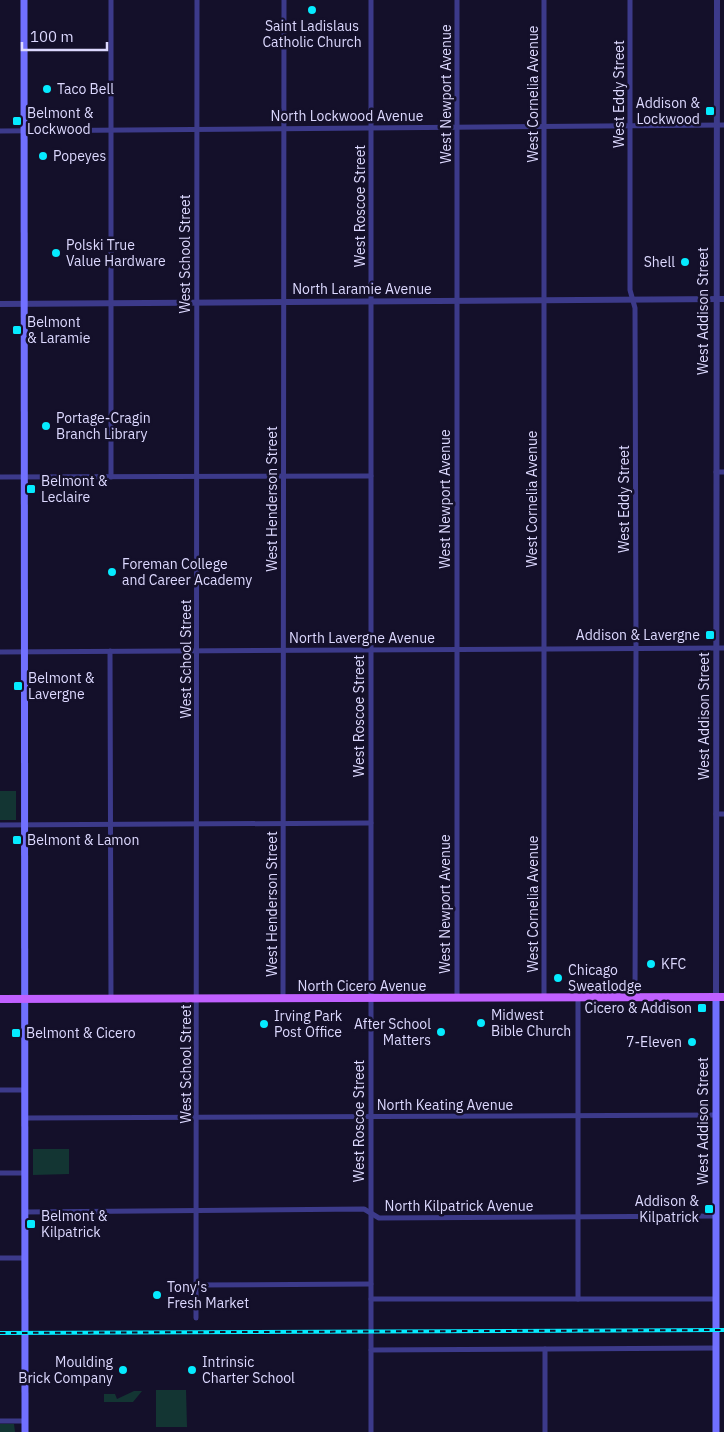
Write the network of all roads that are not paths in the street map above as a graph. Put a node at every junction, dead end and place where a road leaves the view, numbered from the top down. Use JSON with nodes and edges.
{"nodes":[{"id":1,"x":24,"y":0,"type":"edge"},
{"id":2,"x":111,"y":0,"type":"edge"},
{"id":3,"x":197,"y":0,"type":"edge"},
{"id":4,"x":284,"y":0,"type":"edge"},
{"id":5,"x":371,"y":0,"type":"edge"},
{"id":6,"x":457,"y":0,"type":"edge"},
{"id":7,"x":544,"y":0,"type":"edge"},
{"id":8,"x":630,"y":0,"type":"edge"},
{"id":9,"x":717,"y":0,"type":"edge"},
{"id":10,"x":720,"y":125,"type":"edge"},
{"id":11,"x":544,"y":126,"type":"junction"},
{"id":12,"x":630,"y":126,"type":"junction"},
{"id":13,"x":371,"y":127,"type":"junction"},
{"id":14,"x":457,"y":127,"type":"junction"},
{"id":15,"x":197,"y":128,"type":"junction"},
{"id":16,"x":284,"y":128,"type":"junction"},
{"id":17,"x":111,"y":129,"type":"junction"},
{"id":18,"x":0,"y":130,"type":"edge"},
{"id":19,"x":24,"y":130,"type":"junction"},
{"id":20,"x":716,"y":299,"type":"junction"},
{"id":21,"x":724,"y":299,"type":"edge"},
{"id":22,"x":544,"y":300,"type":"junction"},
{"id":23,"x":632,"y":300,"type":"junction"},
{"id":24,"x":456,"y":301,"type":"junction"},
{"id":25,"x":284,"y":302,"type":"junction"},
{"id":26,"x":371,"y":302,"type":"junction"},
{"id":27,"x":111,"y":303,"type":"junction"},
{"id":28,"x":197,"y":303,"type":"junction"},
{"id":29,"x":0,"y":304,"type":"edge"},
{"id":30,"x":24,"y":304,"type":"junction"},
{"id":31,"x":716,"y":472,"type":"junction"},
{"id":32,"x":724,"y":472,"type":"edge"},
{"id":33,"x":284,"y":476,"type":"junction"},
{"id":34,"x":371,"y":476,"type":"junction"},
{"id":35,"x":0,"y":477,"type":"edge"},
{"id":36,"x":24,"y":477,"type":"junction"},
{"id":37,"x":111,"y":477,"type":"junction"},
{"id":38,"x":197,"y":477,"type":"junction"},
{"id":39,"x":636,"y":648,"type":"junction"},
{"id":40,"x":716,"y":648,"type":"junction"},
{"id":41,"x":724,"y":648,"type":"edge"},
{"id":42,"x":457,"y":649,"type":"junction"},
{"id":43,"x":544,"y":649,"type":"junction"},
{"id":44,"x":197,"y":650,"type":"junction"},
{"id":45,"x":284,"y":650,"type":"junction"},
{"id":46,"x":371,"y":650,"type":"junction"},
{"id":47,"x":110,"y":651,"type":"junction"},
{"id":48,"x":0,"y":652,"type":"edge"},
{"id":49,"x":24,"y":652,"type":"junction"},
{"id":50,"x":716,"y":814,"type":"junction"},
{"id":51,"x":724,"y":814,"type":"edge"},
{"id":52,"x":371,"y":823,"type":"junction"},
{"id":53,"x":197,"y":824,"type":"junction"},
{"id":54,"x":284,"y":824,"type":"junction"},
{"id":55,"x":0,"y":825,"type":"edge"},
{"id":56,"x":24,"y":825,"type":"junction"},
{"id":57,"x":111,"y":825,"type":"junction"},
{"id":58,"x":720,"y":997,"type":"edge"},
{"id":59,"x":457,"y":998,"type":"junction"},
{"id":60,"x":544,"y":998,"type":"junction"},
{"id":61,"x":578,"y":998,"type":"junction"},
{"id":62,"x":635,"y":998,"type":"junction"},
{"id":63,"x":0,"y":999,"type":"edge"},
{"id":64,"x":25,"y":999,"type":"junction"},
{"id":65,"x":111,"y":999,"type":"junction"},
{"id":66,"x":197,"y":999,"type":"junction"},
{"id":67,"x":283,"y":999,"type":"junction"},
{"id":68,"x":370,"y":999,"type":"junction"},
{"id":69,"x":0,"y":1090,"type":"edge"},
{"id":70,"x":25,"y":1090,"type":"junction"},
{"id":71,"x":716,"y":1115,"type":"junction"},
{"id":72,"x":578,"y":1116,"type":"junction"},
{"id":73,"x":371,"y":1117,"type":"junction"},
{"id":74,"x":25,"y":1118,"type":"junction"},
{"id":75,"x":197,"y":1118,"type":"junction"},
{"id":76,"x":0,"y":1173,"type":"edge"},
{"id":77,"x":25,"y":1173,"type":"junction"},
{"id":78,"x":716,"y":1178,"type":"junction"},
{"id":79,"x":724,"y":1178,"type":"edge"},
{"id":80,"x":197,"y":1210,"type":"junction"},
{"id":81,"x":25,"y":1212,"type":"junction"},
{"id":82,"x":371,"y":1213,"type":"junction"},
{"id":83,"x":716,"y":1216,"type":"junction"},
{"id":84,"x":578,"y":1217,"type":"junction"},
{"id":85,"x":0,"y":1258,"type":"edge"},
{"id":86,"x":25,"y":1258,"type":"junction"},
{"id":87,"x":371,"y":1284,"type":"junction"},
{"id":88,"x":196,"y":1285,"type":"junction"},
{"id":89,"x":578,"y":1299,"type":"junction"},
{"id":90,"x":716,"y":1299,"type":"junction"},
{"id":91,"x":371,"y":1300,"type":"junction"},
{"id":92,"x":196,"y":1318,"type":"dead end"},
{"id":93,"x":716,"y":1348,"type":"junction"},
{"id":94,"x":545,"y":1349,"type":"junction"},
{"id":95,"x":371,"y":1350,"type":"junction"},
{"id":96,"x":0,"y":1421,"type":"edge"},
{"id":97,"x":25,"y":1421,"type":"junction"},
{"id":98,"x":25,"y":1432,"type":"edge"},
{"id":99,"x":371,"y":1432,"type":"edge"},
{"id":100,"x":545,"y":1432,"type":"edge"},
{"id":101,"x":716,"y":1432,"type":"edge"}],
"edges":[{"from":1,"to":19,"type":"main road"},
{"from":2,"to":17,"type":"street"},
{"from":3,"to":15,"type":"street","name":"West School Street"},
{"from":4,"to":16,"type":"street","name":"West Henderson Street"},
{"from":5,"to":13,"type":"street","name":"West Roscoe Street"},
{"from":6,"to":14,"type":"street","name":"West Newport Avenue"},
{"from":7,"to":11,"type":"street","name":"West Cornelia Avenue"},
{"from":8,"to":12,"type":"street","name":"West Eddy Street"},
{"from":9,"to":10,"type":"street","name":"West Addison Street"},
{"from":10,"to":12,"type":"street","name":"North Lockwood Avenue"},
{"from":10,"to":20,"type":"street","name":"West Addison Street"},
{"from":11,"to":12,"type":"street","name":"North Lockwood Avenue"},
{"from":11,"to":14,"type":"street","name":"North Lockwood Avenue"},
{"from":11,"to":22,"type":"street","name":"West Cornelia Avenue"},
{"from":12,"to":23,"type":"street","name":"West Eddy Street"},
{"from":13,"to":14,"type":"street","name":"North Lockwood Avenue"},
{"from":13,"to":16,"type":"street","name":"North Lockwood Avenue"},
{"from":13,"to":26,"type":"street","name":"West Roscoe Street"},
{"from":14,"to":24,"type":"street","name":"West Newport Avenue"},
{"from":15,"to":16,"type":"street","name":"North Lockwood Avenue"},
{"from":15,"to":17,"type":"street","name":"North Lockwood Avenue"},
{"from":15,"to":28,"type":"street","name":"West School Street"},
{"from":16,"to":25,"type":"street","name":"West Henderson Street"},
{"from":17,"to":19,"type":"street","name":"North Lockwood Avenue"},
{"from":17,"to":27,"type":"street"},
{"from":18,"to":19,"type":"street","name":"North Lockwood Avenue"},
{"from":19,"to":30,"type":"main road"},
{"from":20,"to":21,"type":"street","name":"North Laramie Avenue"},
{"from":20,"to":23,"type":"street","name":"North Laramie Avenue"},
{"from":20,"to":31,"type":"street","name":"West Addison Street"},
{"from":22,"to":23,"type":"street","name":"North Laramie Avenue"},
{"from":22,"to":24,"type":"street","name":"North Laramie Avenue"},
{"from":22,"to":43,"type":"street","name":"West Cornelia Avenue"},
{"from":23,"to":39,"type":"street","name":"West Eddy Street"},
{"from":24,"to":26,"type":"street","name":"North Laramie Avenue"},
{"from":24,"to":42,"type":"street","name":"West Newport Avenue"},
{"from":25,"to":26,"type":"street","name":"North Laramie Avenue"},
{"from":25,"to":28,"type":"street","name":"North Laramie Avenue"},
{"from":25,"to":33,"type":"street","name":"West Henderson Street"},
{"from":26,"to":34,"type":"street","name":"West Roscoe Street"},
{"from":27,"to":28,"type":"street","name":"North Laramie Avenue"},
{"from":27,"to":30,"type":"street","name":"North Laramie Avenue"},
{"from":27,"to":37,"type":"street"},
{"from":28,"to":38,"type":"street","name":"West School Street"},
{"from":29,"to":30,"type":"street","name":"North Laramie Avenue"},
{"from":30,"to":36,"type":"main road"},
{"from":31,"to":32,"type":"street"},
{"from":31,"to":40,"type":"street","name":"West Addison Street"},
{"from":33,"to":34,"type":"street"},
{"from":33,"to":38,"type":"street"},
{"from":33,"to":45,"type":"street","name":"West Henderson Street"},
{"from":34,"to":46,"type":"street","name":"West Roscoe Street"},
{"from":35,"to":36,"type":"street"},
{"from":36,"to":37,"type":"street"},
{"from":36,"to":49,"type":"main road"},
{"from":37,"to":38,"type":"street"},
{"from":38,"to":44,"type":"street","name":"West School Street"},
{"from":39,"to":40,"type":"street","name":"North Lavergne Avenue"},
{"from":39,"to":43,"type":"street","name":"North Lavergne Avenue"},
{"from":39,"to":62,"type":"street","name":"West Eddy Street"},
{"from":40,"to":41,"type":"street","name":"North Lavergne Avenue"},
{"from":40,"to":50,"type":"street","name":"West Addison Street"},
{"from":42,"to":43,"type":"street","name":"North Lavergne Avenue"},
{"from":42,"to":46,"type":"street","name":"North Lavergne Avenue"},
{"from":42,"to":59,"type":"street","name":"West Newport Avenue"},
{"from":43,"to":60,"type":"street","name":"West Cornelia Avenue"},
{"from":44,"to":45,"type":"street","name":"North Lavergne Avenue"},
{"from":44,"to":47,"type":"street","name":"North Lavergne Avenue"},
{"from":44,"to":53,"type":"street","name":"West School Street"},
{"from":45,"to":46,"type":"street","name":"North Lavergne Avenue"},
{"from":45,"to":54,"type":"street","name":"West Henderson Street"},
{"from":46,"to":52,"type":"street","name":"West Roscoe Street"},
{"from":47,"to":49,"type":"street","name":"North Lavergne Avenue"},
{"from":47,"to":57,"type":"street"},
{"from":48,"to":49,"type":"street","name":"North Lavergne Avenue"},
{"from":49,"to":56,"type":"main road"},
{"from":50,"to":51,"type":"street"},
{"from":50,"to":58,"type":"street","name":"West Addison Street"},
{"from":52,"to":54,"type":"street"},
{"from":52,"to":68,"type":"street","name":"West Roscoe Street"},
{"from":53,"to":54,"type":"street"},
{"from":53,"to":57,"type":"street"},
{"from":53,"to":66,"type":"street","name":"West School Street"},
{"from":54,"to":67,"type":"street","name":"West Henderson Street"},
{"from":55,"to":56,"type":"street"},
{"from":56,"to":57,"type":"street"},
{"from":56,"to":64,"type":"main road"},
{"from":57,"to":65,"type":"street"},
{"from":58,"to":62,"type":"main road","name":"North Cicero Avenue"},
{"from":58,"to":71,"type":"main road","name":"West Addison Street"},
{"from":59,"to":60,"type":"main road","name":"North Cicero Avenue"},
{"from":59,"to":68,"type":"main road","name":"North Cicero Avenue"},
{"from":60,"to":61,"type":"main road","name":"North Cicero Avenue"},
{"from":61,"to":62,"type":"main road","name":"North Cicero Avenue"},
{"from":61,"to":72,"type":"street"},
{"from":63,"to":64,"type":"main road","name":"North Cicero Avenue"},
{"from":64,"to":65,"type":"main road","name":"North Cicero Avenue"},
{"from":64,"to":70,"type":"main road"},
{"from":65,"to":66,"type":"main road","name":"North Cicero Avenue"},
{"from":66,"to":67,"type":"main road","name":"North Cicero Avenue"},
{"from":66,"to":75,"type":"street","name":"West School Street"},
{"from":67,"to":68,"type":"main road","name":"North Cicero Avenue"},
{"from":68,"to":73,"type":"street","name":"West Roscoe Street"},
{"from":69,"to":70,"type":"street"},
{"from":70,"to":74,"type":"main road"},
{"from":71,"to":72,"type":"street","name":"North Keating Avenue"},
{"from":71,"to":78,"type":"main road","name":"West Addison Street"},
{"from":72,"to":73,"type":"street","name":"North Keating Avenue"},
{"from":72,"to":84,"type":"street"},
{"from":73,"to":75,"type":"street","name":"North Keating Avenue"},
{"from":73,"to":82,"type":"street","name":"West Roscoe Street"},
{"from":74,"to":75,"type":"street","name":"North Keating Avenue"},
{"from":74,"to":77,"type":"main road"},
{"from":75,"to":80,"type":"street","name":"West School Street"},
{"from":76,"to":77,"type":"street"},
{"from":77,"to":81,"type":"main road"},
{"from":78,"to":79,"type":"street"},
{"from":78,"to":83,"type":"main road","name":"West Addison Street"},
{"from":80,"to":81,"type":"street","name":"North Kilpatrick Avenue"},
{"from":80,"to":82,"type":"street","name":"North Kilpatrick Avenue"},
{"from":80,"to":88,"type":"street","name":"West School Street"},
{"from":81,"to":86,"type":"main road"},
{"from":82,"to":84,"type":"street","name":"North Kilpatrick Avenue"},
{"from":82,"to":87,"type":"street","name":"West Roscoe Street"},
{"from":83,"to":84,"type":"street","name":"North Kilpatrick Avenue"},
{"from":83,"to":90,"type":"main road","name":"West Addison Street"},
{"from":84,"to":89,"type":"street"},
{"from":85,"to":86,"type":"street"},
{"from":86,"to":97,"type":"main road"},
{"from":87,"to":88,"type":"street"},
{"from":87,"to":91,"type":"street","name":"West Roscoe Street"},
{"from":88,"to":92,"type":"street","name":"West School Street"},
{"from":89,"to":90,"type":"street"},
{"from":89,"to":91,"type":"street"},
{"from":90,"to":93,"type":"main road","name":"West Addison Street"},
{"from":91,"to":95,"type":"street","name":"West Roscoe Street"},
{"from":93,"to":94,"type":"street"},
{"from":93,"to":101,"type":"main road","name":"West Addison Street"},
{"from":94,"to":95,"type":"street"},
{"from":94,"to":100,"type":"street"},
{"from":95,"to":99,"type":"street","name":"West Roscoe Street"},
{"from":96,"to":97,"type":"street"},
{"from":97,"to":98,"type":"main road"}]}
